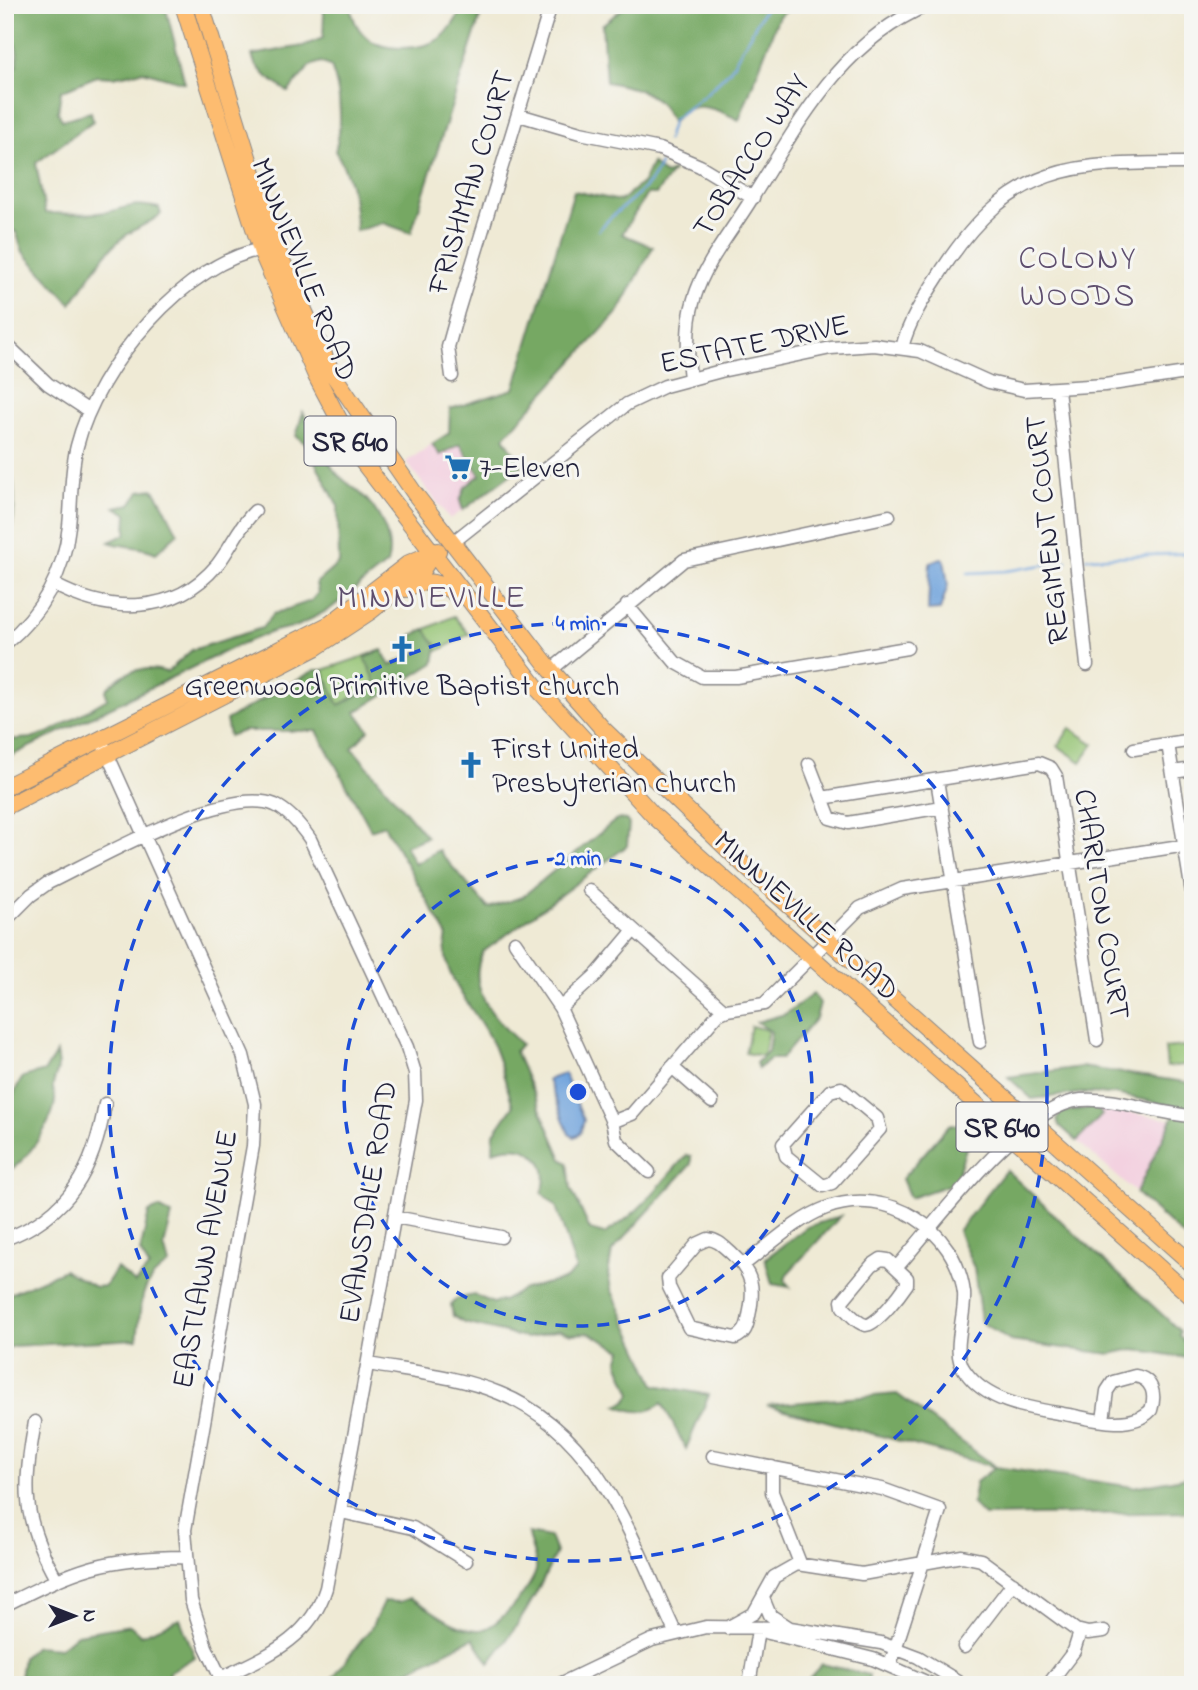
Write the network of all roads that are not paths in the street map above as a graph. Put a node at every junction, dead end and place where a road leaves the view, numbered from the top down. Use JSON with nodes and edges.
{"nodes":[{"id":1,"x":183,"y":5,"type":"edge"},
{"id":2,"x":201,"y":5,"type":"edge"},
{"id":3,"x":551,"y":5,"type":"edge"},
{"id":4,"x":928,"y":5,"type":"edge"},
{"id":5,"x":519,"y":115,"type":"junction"},
{"id":6,"x":1193,"y":163,"type":"edge"},
{"id":7,"x":752,"y":198,"type":"junction"},
{"id":8,"x":268,"y":248,"type":"junction"},
{"id":9,"x":5,"y":343,"type":"edge"},
{"id":10,"x":902,"y":348,"type":"junction"},
{"id":11,"x":1193,"y":372,"type":"edge"},
{"id":12,"x":452,"y":376,"type":"dead end"},
{"id":13,"x":690,"y":379,"type":"junction"},
{"id":14,"x":1058,"y":390,"type":"junction"},
{"id":15,"x":89,"y":411,"type":"junction"},
{"id":16,"x":255,"y":511,"type":"dead end"},
{"id":17,"x":889,"y":516,"type":"dead end"},
{"id":18,"x":452,"y":543,"type":"junction"},
{"id":19,"x":432,"y":554,"type":"junction"},
{"id":20,"x":53,"y":584,"type":"junction"},
{"id":21,"x":627,"y":605,"type":"junction"},
{"id":22,"x":371,"y":611,"type":"junction"},
{"id":23,"x":476,"y":612,"type":"junction"},
{"id":24,"x":5,"y":644,"type":"edge"},
{"id":25,"x":906,"y":648,"type":"dead end"},
{"id":26,"x":1087,"y":665,"type":"dead end"},
{"id":27,"x":551,"y":670,"type":"junction"},
{"id":28,"x":100,"y":740,"type":"junction"},
{"id":29,"x":1193,"y":740,"type":"edge"},
{"id":30,"x":1168,"y":744,"type":"junction"},
{"id":31,"x":1133,"y":749,"type":"dead end"},
{"id":32,"x":108,"y":757,"type":"junction"},
{"id":33,"x":809,"y":764,"type":"dead end"},
{"id":34,"x":1193,"y":769,"type":"edge"},
{"id":35,"x":1173,"y":772,"type":"junction"},
{"id":36,"x":937,"y":780,"type":"junction"},
{"id":37,"x":5,"y":786,"type":"edge"},
{"id":38,"x":822,"y":798,"type":"junction"},
{"id":39,"x":5,"y":807,"type":"edge"},
{"id":40,"x":942,"y":807,"type":"junction"},
{"id":41,"x":144,"y":838,"type":"junction"},
{"id":42,"x":1189,"y":845,"type":"edge"},
{"id":43,"x":1069,"y":863,"type":"junction"},
{"id":44,"x":954,"y":881,"type":"junction"},
{"id":45,"x":589,"y":890,"type":"dead end"},
{"id":46,"x":1193,"y":899,"type":"edge"},
{"id":47,"x":5,"y":921,"type":"edge"},
{"id":48,"x":634,"y":930,"type":"junction"},
{"id":49,"x":827,"y":939,"type":"junction"},
{"id":50,"x":515,"y":943,"type":"dead end"},
{"id":51,"x":811,"y":957,"type":"junction"},
{"id":52,"x":560,"y":1007,"type":"junction"},
{"id":53,"x":724,"y":1010,"type":"junction"},
{"id":54,"x":1097,"y":1040,"type":"dead end"},
{"id":55,"x":979,"y":1042,"type":"dead end"},
{"id":56,"x":672,"y":1067,"type":"junction"},
{"id":57,"x":712,"y":1102,"type":"dead end"},
{"id":58,"x":105,"y":1104,"type":"dead end"},
{"id":59,"x":1193,"y":1116,"type":"edge"},
{"id":60,"x":1031,"y":1121,"type":"junction"},
{"id":61,"x":612,"y":1122,"type":"junction"},
{"id":62,"x":1012,"y":1136,"type":"junction"},
{"id":63,"x":649,"y":1172,"type":"dead end"},
{"id":64,"x":827,"y":1185,"type":"junction"},
{"id":65,"x":832,"y":1206,"type":"junction"},
{"id":66,"x":395,"y":1217,"type":"junction"},
{"id":67,"x":931,"y":1229,"type":"junction"},
{"id":68,"x":501,"y":1237,"type":"dead end"},
{"id":69,"x":5,"y":1239,"type":"edge"},
{"id":70,"x":743,"y":1265,"type":"junction"},
{"id":71,"x":1193,"y":1265,"type":"edge"},
{"id":72,"x":897,"y":1267,"type":"junction"},
{"id":73,"x":1193,"y":1298,"type":"edge"},
{"id":74,"x":368,"y":1364,"type":"junction"},
{"id":75,"x":1103,"y":1420,"type":"junction"},
{"id":76,"x":35,"y":1422,"type":"dead end"},
{"id":77,"x":713,"y":1456,"type":"dead end"},
{"id":78,"x":772,"y":1467,"type":"junction"},
{"id":79,"x":341,"y":1511,"type":"junction"},
{"id":80,"x":185,"y":1557,"type":"junction"},
{"id":81,"x":466,"y":1561,"type":"dead end"},
{"id":82,"x":924,"y":1561,"type":"junction"},
{"id":83,"x":800,"y":1563,"type":"junction"},
{"id":84,"x":57,"y":1579,"type":"junction"},
{"id":85,"x":1013,"y":1583,"type":"junction"},
{"id":86,"x":763,"y":1598,"type":"junction"},
{"id":87,"x":5,"y":1605,"type":"edge"},
{"id":88,"x":727,"y":1628,"type":"junction"},
{"id":89,"x":790,"y":1628,"type":"junction"},
{"id":90,"x":758,"y":1630,"type":"junction"},
{"id":91,"x":1104,"y":1631,"type":"dead end"},
{"id":92,"x":675,"y":1632,"type":"junction"},
{"id":93,"x":1080,"y":1632,"type":"junction"},
{"id":94,"x":897,"y":1646,"type":"junction"},
{"id":95,"x":964,"y":1647,"type":"dead end"},
{"id":96,"x":890,"y":1665,"type":"junction"},
{"id":97,"x":222,"y":1681,"type":"edge"},
{"id":98,"x":558,"y":1685,"type":"edge"},
{"id":99,"x":749,"y":1685,"type":"edge"},
{"id":100,"x":933,"y":1685,"type":"edge"},
{"id":101,"x":964,"y":1685,"type":"edge"},
{"id":102,"x":1048,"y":1685,"type":"edge"}],
"edges":[{"from":1,"to":8,"type":"main road","name":"MINNIEVILLE ROAD","number":"SR 640"},
{"from":2,"to":8,"type":"main road","name":"MINNIEVILLE ROAD","number":"SR 640"},
{"from":3,"to":5,"type":"street","name":"FRISHMAN COURT"},
{"from":4,"to":7,"type":"street","name":"TOBACCO WAY"},
{"from":5,"to":7,"type":"street"},
{"from":5,"to":12,"type":"street","name":"FRISHMAN COURT"},
{"from":6,"to":10,"type":"street"},
{"from":7,"to":13,"type":"street","name":"TOBACCO WAY"},
{"from":8,"to":15,"type":"street"},
{"from":8,"to":18,"type":"main road","name":"MINNIEVILLE ROAD","number":"SR 640"},
{"from":8,"to":19,"type":"main road","name":"MINNIEVILLE ROAD","number":"SR 640"},
{"from":9,"to":15,"type":"street"},
{"from":10,"to":13,"type":"street","name":"ESTATE DRIVE"},
{"from":10,"to":14,"type":"street","name":"ESTATE DRIVE"},
{"from":11,"to":14,"type":"street","name":"ESTATE DRIVE"},
{"from":13,"to":18,"type":"street","name":"ESTATE DRIVE"},
{"from":14,"to":26,"type":"street","name":"REGIMENT COURT"},
{"from":15,"to":20,"type":"street"},
{"from":16,"to":20,"type":"street"},
{"from":17,"to":21,"type":"street"},
{"from":18,"to":19,"type":"main road"},
{"from":18,"to":27,"type":"main road","name":"MINNIEVILLE ROAD","number":"SR 640"},
{"from":19,"to":22,"type":"main road"},
{"from":19,"to":23,"type":"main road","name":"MINNIEVILLE ROAD","number":"SR 640"},
{"from":19,"to":28,"type":"main road"},
{"from":20,"to":24,"type":"street"},
{"from":21,"to":25,"type":"street"},
{"from":21,"to":27,"type":"street"},
{"from":22,"to":23,"type":"main road"},
{"from":22,"to":32,"type":"main road"},
{"from":23,"to":51,"type":"main road","name":"MINNIEVILLE ROAD","number":"SR 640"},
{"from":27,"to":49,"type":"main road","name":"MINNIEVILLE ROAD","number":"SR 640"},
{"from":28,"to":32,"type":"street","name":"EASTLAWN AVENUE"},
{"from":28,"to":37,"type":"main road"},
{"from":29,"to":30,"type":"street"},
{"from":30,"to":31,"type":"street"},
{"from":30,"to":35,"type":"street"},
{"from":32,"to":39,"type":"main road"},
{"from":32,"to":41,"type":"street","name":"EASTLAWN AVENUE"},
{"from":33,"to":38,"type":"street"},
{"from":34,"to":35,"type":"street"},
{"from":35,"to":42,"type":"street"},
{"from":36,"to":38,"type":"street","name":"CHARLTON COURT"},
{"from":36,"to":40,"type":"street"},
{"from":36,"to":43,"type":"street","name":"CHARLTON COURT"},
{"from":38,"to":40,"type":"street"},
{"from":40,"to":44,"type":"street"},
{"from":41,"to":47,"type":"street","name":"EVANSDALE ROAD"},
{"from":41,"to":66,"type":"street","name":"EVANSDALE ROAD"},
{"from":41,"to":80,"type":"street","name":"EASTLAWN AVENUE"},
{"from":42,"to":43,"type":"street"},
{"from":42,"to":46,"type":"street"},
{"from":43,"to":44,"type":"street"},
{"from":43,"to":54,"type":"street","name":"CHARLTON COURT"},
{"from":44,"to":49,"type":"street"},
{"from":44,"to":55,"type":"street"},
{"from":45,"to":48,"type":"street"},
{"from":48,"to":52,"type":"street"},
{"from":48,"to":53,"type":"street"},
{"from":49,"to":51,"type":"street"},
{"from":49,"to":60,"type":"main road","name":"MINNIEVILLE ROAD","number":"SR 640"},
{"from":50,"to":52,"type":"street"},
{"from":51,"to":53,"type":"street"},
{"from":51,"to":62,"type":"main road","name":"MINNIEVILLE ROAD","number":"SR 640"},
{"from":52,"to":61,"type":"street"},
{"from":53,"to":56,"type":"street"},
{"from":56,"to":57,"type":"street"},
{"from":56,"to":61,"type":"street"},
{"from":58,"to":69,"type":"street"},
{"from":59,"to":60,"type":"street"},
{"from":60,"to":62,"type":"street"},
{"from":60,"to":71,"type":"main road","name":"MINNIEVILLE ROAD","number":"SR 640"},
{"from":61,"to":63,"type":"street"},
{"from":62,"to":67,"type":"street"},
{"from":62,"to":73,"type":"main road","name":"MINNIEVILLE ROAD","number":"SR 640"},
{"from":64,"to":64,"type":"street"},
{"from":64,"to":65,"type":"street"},
{"from":65,"to":67,"type":"street"},
{"from":65,"to":70,"type":"street"},
{"from":66,"to":68,"type":"street"},
{"from":66,"to":74,"type":"street","name":"EVANSDALE ROAD"},
{"from":67,"to":72,"type":"street"},
{"from":67,"to":75,"type":"street"},
{"from":70,"to":70,"type":"street"},
{"from":72,"to":72,"type":"street"},
{"from":74,"to":79,"type":"street","name":"EVANSDALE ROAD"},
{"from":74,"to":92,"type":"street"},
{"from":75,"to":75,"type":"street"},
{"from":76,"to":84,"type":"street"},
{"from":77,"to":78,"type":"street"},
{"from":78,"to":82,"type":"street"},
{"from":78,"to":83,"type":"street"},
{"from":79,"to":81,"type":"street"},
{"from":79,"to":97,"type":"street","name":"EVANSDALE ROAD"},
{"from":80,"to":84,"type":"street"},
{"from":80,"to":97,"type":"street","name":"EASTLAWN AVENUE"},
{"from":82,"to":83,"type":"street"},
{"from":82,"to":85,"type":"street"},
{"from":82,"to":94,"type":"street"},
{"from":83,"to":86,"type":"street"},
{"from":84,"to":87,"type":"street"},
{"from":85,"to":93,"type":"street"},
{"from":85,"to":95,"type":"street"},
{"from":86,"to":88,"type":"street"},
{"from":86,"to":89,"type":"street"},
{"from":88,"to":90,"type":"street"},
{"from":88,"to":92,"type":"street"},
{"from":89,"to":90,"type":"street"},
{"from":89,"to":94,"type":"street"},
{"from":90,"to":96,"type":"street"},
{"from":90,"to":99,"type":"street"},
{"from":91,"to":93,"type":"street"},
{"from":92,"to":98,"type":"street"},
{"from":93,"to":102,"type":"street"},
{"from":94,"to":96,"type":"street"},
{"from":94,"to":101,"type":"street"},
{"from":96,"to":100,"type":"street"}]}
